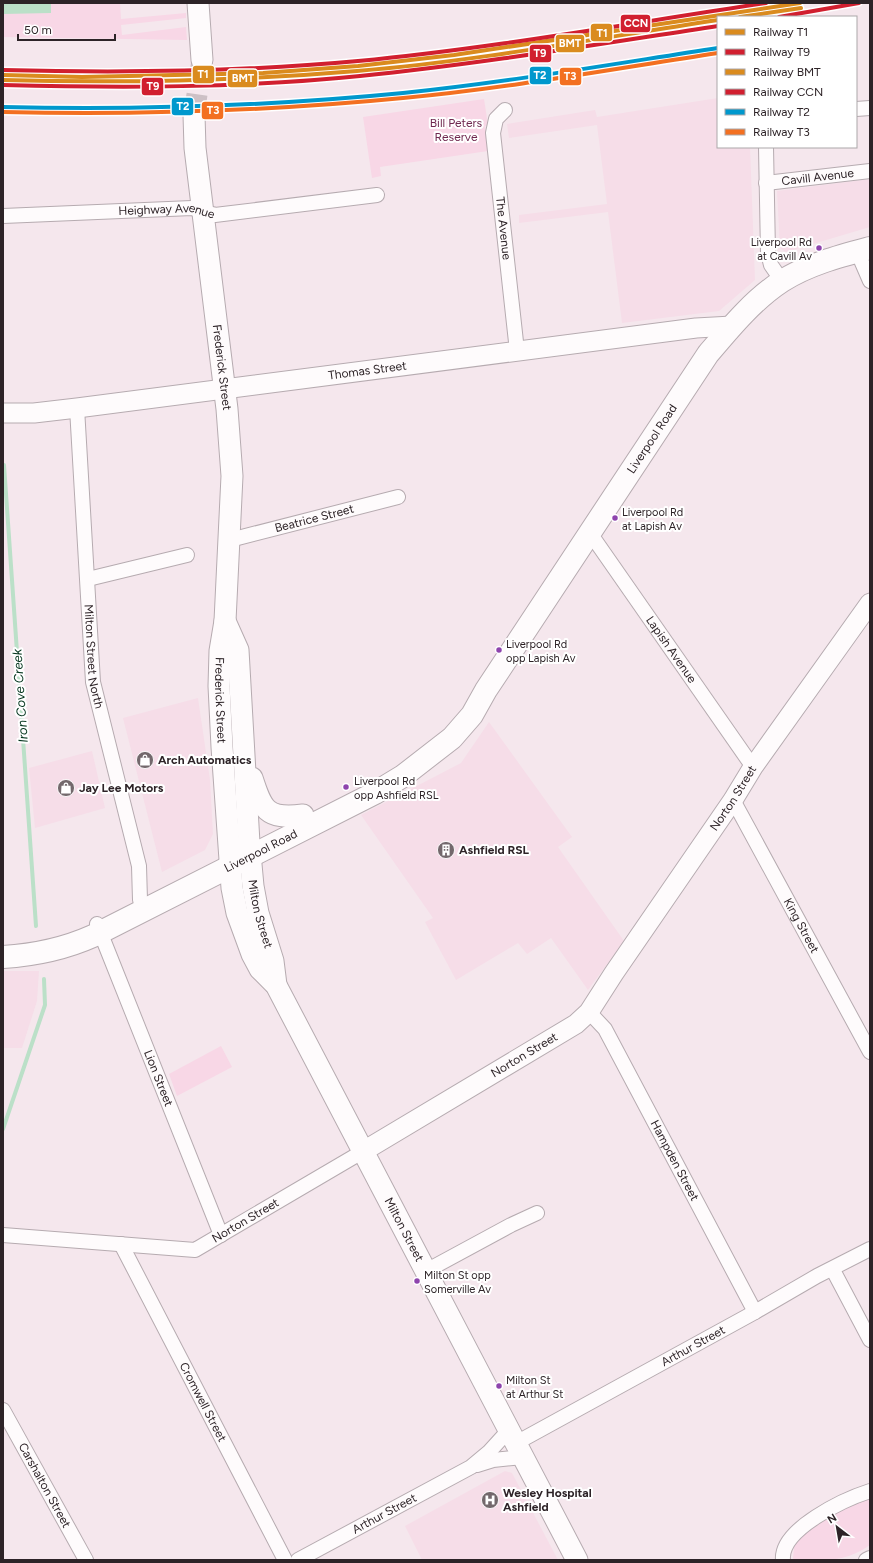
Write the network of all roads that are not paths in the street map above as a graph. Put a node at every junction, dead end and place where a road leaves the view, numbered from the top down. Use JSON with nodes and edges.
{"nodes":[{"id":1,"x":198,"y":3,"type":"edge"},
{"id":2,"x":202,"y":60,"type":"tunnel mouth"},
{"id":3,"x":870,"y":108,"type":"edge"},
{"id":4,"x":505,"y":110,"type":"dead end"},
{"id":5,"x":857,"y":110,"type":"edge"},
{"id":6,"x":194,"y":115,"type":"tunnel mouth"},
{"id":7,"x":766,"y":148,"type":"edge"},
{"id":8,"x":870,"y":171,"type":"edge"},
{"id":9,"x":766,"y":183,"type":"junction"},
{"id":10,"x":377,"y":195,"type":"dead end"},
{"id":11,"x":202,"y":212,"type":"junction"},
{"id":12,"x":3,"y":216,"type":"edge"},
{"id":13,"x":864,"y":249,"type":"edge"},
{"id":14,"x":782,"y":282,"type":"junction"},
{"id":15,"x":870,"y":282,"type":"edge"},
{"id":16,"x":732,"y":326,"type":"junction"},
{"id":17,"x":517,"y":351,"type":"junction"},
{"id":18,"x":224,"y":388,"type":"junction"},
{"id":19,"x":77,"y":408,"type":"junction"},
{"id":20,"x":3,"y":413,"type":"edge"},
{"id":21,"x":398,"y":498,"type":"dead end"},
{"id":22,"x":590,"y":533,"type":"junction"},
{"id":23,"x":230,"y":540,"type":"junction"},
{"id":24,"x":187,"y":555,"type":"dead end"},
{"id":25,"x":88,"y":579,"type":"junction"},
{"id":26,"x":870,"y":603,"type":"edge"},
{"id":27,"x":225,"y":621,"type":"junction"},
{"id":28,"x":486,"y":690,"type":"junction"},
{"id":29,"x":244,"y":759,"type":"junction"},
{"id":30,"x":752,"y":767,"type":"junction"},
{"id":31,"x":732,"y":800,"type":"junction"},
{"id":32,"x":303,"y":815,"type":"junction"},
{"id":33,"x":240,"y":854,"type":"junction"},
{"id":34,"x":140,"y":900,"type":"junction"},
{"id":35,"x":99,"y":927,"type":"junction"},
{"id":36,"x":3,"y":942,"type":"edge"},
{"id":37,"x":3,"y":957,"type":"edge"},
{"id":38,"x":589,"y":1012,"type":"junction"},
{"id":39,"x":870,"y":1052,"type":"edge"},
{"id":40,"x":362,"y":1152,"type":"junction"},
{"id":41,"x":537,"y":1213,"type":"dead end"},
{"id":42,"x":3,"y":1235,"type":"edge"},
{"id":43,"x":221,"y":1235,"type":"junction"},
{"id":44,"x":121,"y":1244,"type":"junction"},
{"id":45,"x":870,"y":1249,"type":"edge"},
{"id":46,"x":833,"y":1270,"type":"junction"},
{"id":47,"x":426,"y":1271,"type":"junction"},
{"id":48,"x":755,"y":1312,"type":"junction"},
{"id":49,"x":870,"y":1340,"type":"edge"},
{"id":50,"x":3,"y":1410,"type":"edge"},
{"id":51,"x":516,"y":1443,"type":"junction"},
{"id":52,"x":471,"y":1467,"type":"junction"},
{"id":53,"x":870,"y":1492,"type":"edge"},
{"id":54,"x":870,"y":1558,"type":"edge"},
{"id":55,"x":86,"y":1560,"type":"edge"},
{"id":56,"x":285,"y":1560,"type":"edge"},
{"id":57,"x":298,"y":1560,"type":"edge"},
{"id":58,"x":577,"y":1560,"type":"edge"},
{"id":59,"x":783,"y":1560,"type":"edge"},
{"id":60,"x":866,"y":1560,"type":"edge"}],
"edges":[{"from":1,"to":2,"type":"main road"},
{"from":3,"to":5,"type":"street"},
{"from":4,"to":17,"type":"street","name":"The Avenue"},
{"from":6,"to":11,"type":"main road","name":"Frederick Street"},
{"from":7,"to":9,"type":"street","name":"Cavill Avenue"},
{"from":8,"to":9,"type":"street","name":"Cavill Avenue"},
{"from":9,"to":14,"type":"street","name":"Cavill Avenue"},
{"from":10,"to":11,"type":"street","name":"Heighway Avenue"},
{"from":11,"to":12,"type":"street","name":"Heighway Avenue"},
{"from":11,"to":18,"type":"main road","name":"Frederick Street"},
{"from":13,"to":14,"type":"highway","name":"Liverpool Road"},
{"from":13,"to":15,"type":"street"},
{"from":14,"to":16,"type":"highway","name":"Liverpool Road"},
{"from":16,"to":17,"type":"main road","name":"Thomas Street"},
{"from":16,"to":22,"type":"highway","name":"Liverpool Road"},
{"from":17,"to":18,"type":"main road","name":"Thomas Street"},
{"from":18,"to":19,"type":"main road","name":"Thomas Street"},
{"from":18,"to":23,"type":"main road","name":"Frederick Street"},
{"from":19,"to":20,"type":"main road","name":"Thomas Street"},
{"from":19,"to":25,"type":"street","name":"Milton Street North"},
{"from":21,"to":23,"type":"street","name":"Beatrice Street"},
{"from":22,"to":28,"type":"highway","name":"Liverpool Road"},
{"from":22,"to":30,"type":"street","name":"Lapish Avenue"},
{"from":23,"to":27,"type":"main road","name":"Frederick Street"},
{"from":24,"to":25,"type":"street"},
{"from":25,"to":34,"type":"street","name":"Milton Street North"},
{"from":26,"to":30,"type":"main road","name":"Norton Street"},
{"from":27,"to":29,"type":"main road","name":"Frederick Street"},
{"from":27,"to":33,"type":"main road","name":"Frederick Street"},
{"from":28,"to":32,"type":"highway","name":"Liverpool Road"},
{"from":28,"to":33,"type":"highway","name":"Liverpool Road"},
{"from":29,"to":32,"type":"main road"},
{"from":29,"to":33,"type":"main road","name":"Frederick Street"},
{"from":30,"to":31,"type":"main road","name":"Norton Street"},
{"from":31,"to":38,"type":"main road","name":"Norton Street"},
{"from":31,"to":39,"type":"street","name":"King Street"},
{"from":32,"to":33,"type":"highway","name":"Liverpool Road"},
{"from":33,"to":34,"type":"highway","name":"Liverpool Road"},
{"from":33,"to":35,"type":"highway","name":"Liverpool Road"},
{"from":33,"to":40,"type":"main road","name":"Milton Street"},
{"from":34,"to":35,"type":"highway","name":"Liverpool Road"},
{"from":35,"to":36,"type":"highway","name":"Liverpool Road"},
{"from":35,"to":37,"type":"highway","name":"Liverpool Road"},
{"from":35,"to":43,"type":"street","name":"Lion Street"},
{"from":38,"to":40,"type":"main road","name":"Norton Street"},
{"from":38,"to":48,"type":"street","name":"Hampden Street"},
{"from":40,"to":43,"type":"street","name":"Norton Street"},
{"from":40,"to":47,"type":"main road","name":"Milton Street"},
{"from":41,"to":47,"type":"street"},
{"from":42,"to":44,"type":"street","name":"Norton Street"},
{"from":43,"to":44,"type":"street","name":"Norton Street"},
{"from":44,"to":56,"type":"street","name":"Cromwell Street"},
{"from":45,"to":46,"type":"street","name":"Arthur Street"},
{"from":46,"to":48,"type":"street","name":"Arthur Street"},
{"from":46,"to":49,"type":"street"},
{"from":47,"to":51,"type":"main road","name":"Milton Street"},
{"from":48,"to":51,"type":"street","name":"Arthur Street"},
{"from":50,"to":55,"type":"street","name":"Carshalton Street"},
{"from":51,"to":52,"type":"street","name":"Arthur Street"},
{"from":51,"to":52,"type":"street","name":"Arthur Street"},
{"from":51,"to":58,"type":"main road","name":"Milton Street"},
{"from":52,"to":57,"type":"street","name":"Arthur Street"},
{"from":53,"to":59,"type":"street"},
{"from":54,"to":60,"type":"street"}]}
